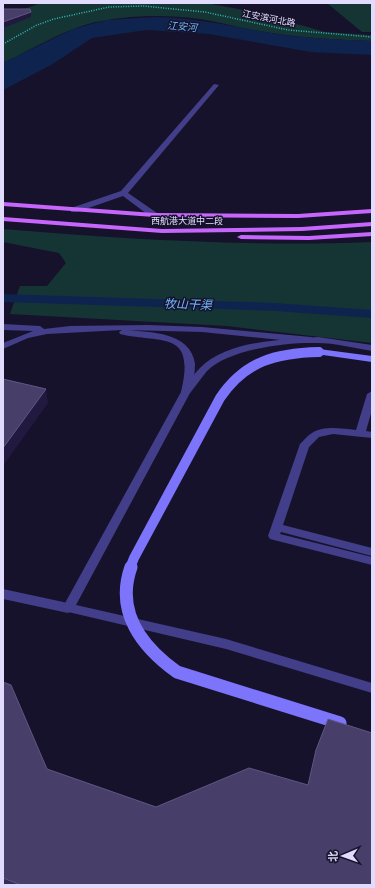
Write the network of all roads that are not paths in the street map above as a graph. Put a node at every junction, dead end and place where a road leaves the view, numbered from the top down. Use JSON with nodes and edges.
{"nodes":[{"id":1,"x":216,"y":85,"type":"dead end"},
{"id":2,"x":124,"y":193,"type":"junction"},
{"id":3,"x":3,"y":204,"type":"edge"},
{"id":4,"x":74,"y":210,"type":"junction"},
{"id":5,"x":372,"y":211,"type":"edge"},
{"id":6,"x":154,"y":215,"type":"junction"},
{"id":7,"x":3,"y":219,"type":"edge"},
{"id":8,"x":372,"y":224,"type":"edge"},
{"id":9,"x":162,"y":232,"type":"junction"},
{"id":10,"x":372,"y":234,"type":"edge"},
{"id":11,"x":3,"y":327,"type":"edge"},
{"id":12,"x":89,"y":328,"type":"junction"},
{"id":13,"x":50,"y":329,"type":"junction"},
{"id":14,"x":318,"y":340,"type":"junction"},
{"id":15,"x":3,"y":346,"type":"edge"},
{"id":16,"x":372,"y":348,"type":"edge"},
{"id":17,"x":372,"y":360,"type":"edge"},
{"id":18,"x":186,"y":392,"type":"junction"},
{"id":19,"x":372,"y":394,"type":"edge"},
{"id":20,"x":360,"y":433,"type":"junction"},
{"id":21,"x":372,"y":435,"type":"edge"},
{"id":22,"x":276,"y":531,"type":"junction"},
{"id":23,"x":372,"y":552,"type":"edge"},
{"id":24,"x":372,"y":561,"type":"edge"},
{"id":25,"x":3,"y":594,"type":"edge"},
{"id":26,"x":68,"y":608,"type":"junction"},
{"id":27,"x":372,"y":688,"type":"edge"},
{"id":28,"x":350,"y":726,"type":"edge"}],
"edges":[{"from":1,"to":2,"type":"street"},
{"from":2,"to":4,"type":"street"},
{"from":2,"to":6,"type":"street"},
{"from":3,"to":4,"type":"main road","name":"西航港大道中二段"},
{"from":4,"to":6,"type":"main road","name":"西航港大道中二段"},
{"from":5,"to":6,"type":"main road","name":"西航港大道中二段"},
{"from":7,"to":9,"type":"main road","name":"西航港大道中二段"},
{"from":8,"to":9,"type":"main road","name":"西航港大道中二段"},
{"from":9,"to":10,"type":"main road"},
{"from":11,"to":13,"type":"street"},
{"from":12,"to":13,"type":"street"},
{"from":12,"to":14,"type":"street"},
{"from":12,"to":18,"type":"street"},
{"from":13,"to":15,"type":"street"},
{"from":14,"to":16,"type":"street"},
{"from":14,"to":18,"type":"street"},
{"from":17,"to":28,"type":"main road","bridge":true},
{"from":18,"to":26,"type":"street"},
{"from":19,"to":20,"type":"street"},
{"from":20,"to":21,"type":"street"},
{"from":20,"to":22,"type":"street"},
{"from":22,"to":23,"type":"street"},
{"from":22,"to":24,"type":"street"},
{"from":25,"to":26,"type":"street"},
{"from":26,"to":27,"type":"street"}]}
